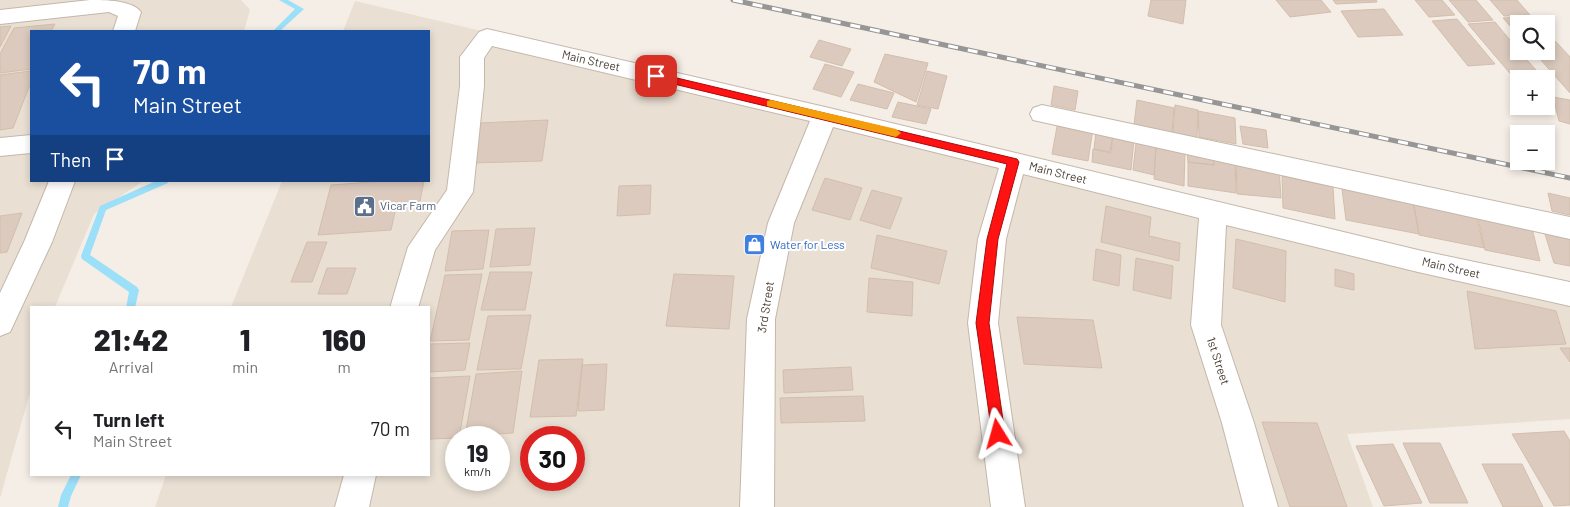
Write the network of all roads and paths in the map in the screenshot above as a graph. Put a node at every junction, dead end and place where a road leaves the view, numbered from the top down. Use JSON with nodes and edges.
{"nodes":[{"id":1,"x":0,"y":17,"type":"edge"},
{"id":2,"x":124,"y":30,"type":"edge"},
{"id":3,"x":1042,"y":114,"type":"dead end"},
{"id":4,"x":825,"y":116,"type":"junction"},
{"id":5,"x":30,"y":144,"type":"edge"},
{"id":6,"x":0,"y":147,"type":"edge"},
{"id":7,"x":1013,"y":162,"type":"junction"},
{"id":8,"x":62,"y":182,"type":"edge"},
{"id":9,"x":1213,"y":212,"type":"junction"},
{"id":10,"x":1570,"y":228,"type":"edge"},
{"id":11,"x":1570,"y":294,"type":"edge"},
{"id":12,"x":405,"y":306,"type":"edge"},
{"id":13,"x":0,"y":323,"type":"edge"},
{"id":14,"x":360,"y":476,"type":"edge"},
{"id":15,"x":352,"y":507,"type":"edge"},
{"id":16,"x":757,"y":507,"type":"edge"},
{"id":17,"x":1008,"y":507,"type":"edge"},
{"id":18,"x":1262,"y":507,"type":"edge"}],
"edges":[{"from":1,"to":2,"type":"street"},
{"from":3,"to":10,"type":"street"},
{"from":4,"to":7,"type":"street","name":"Main Street"},
{"from":4,"to":12,"type":"street","name":"Main Street"},
{"from":4,"to":16,"type":"street","name":"3rd Street"},
{"from":5,"to":6,"type":"street"},
{"from":7,"to":9,"type":"street","name":"Main Street"},
{"from":7,"to":17,"type":"street"},
{"from":8,"to":13,"type":"street"},
{"from":9,"to":11,"type":"street","name":"Main Street"},
{"from":9,"to":18,"type":"street","name":"1st Street"},
{"from":14,"to":15,"type":"street"}]}
